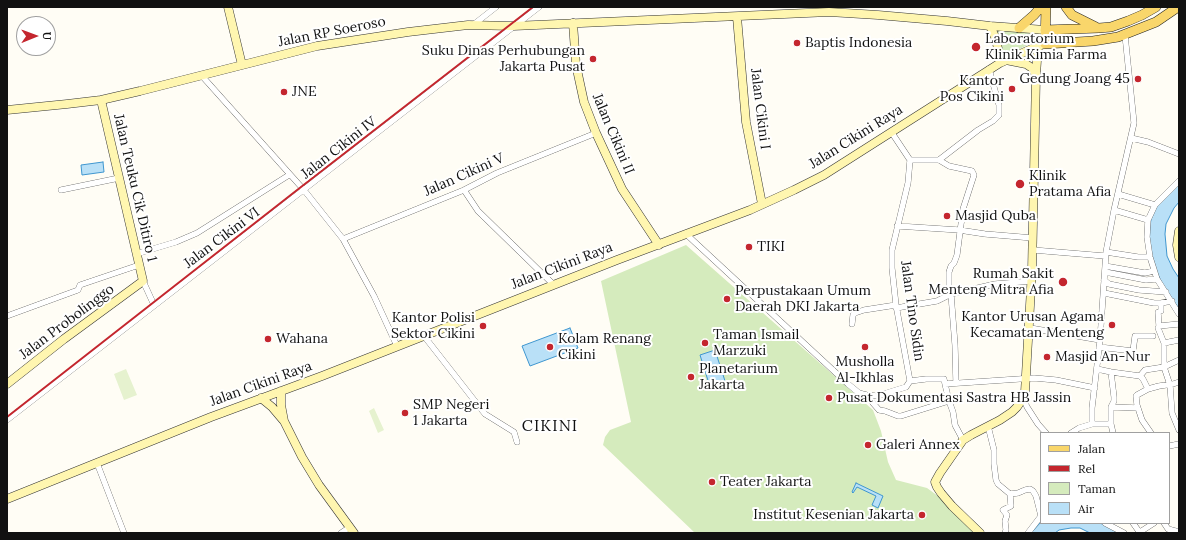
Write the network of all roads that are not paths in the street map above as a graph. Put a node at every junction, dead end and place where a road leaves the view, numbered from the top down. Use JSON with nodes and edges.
{"nodes":[{"id":1,"x":228,"y":7,"type":"edge"},
{"id":2,"x":496,"y":7,"type":"edge"},
{"id":3,"x":539,"y":7,"type":"edge"},
{"id":4,"x":1041,"y":7,"type":"edge"},
{"id":5,"x":1046,"y":7,"type":"edge"},
{"id":6,"x":1066,"y":7,"type":"edge"},
{"id":7,"x":1156,"y":7,"type":"edge"},
{"id":8,"x":1178,"y":7,"type":"edge"},
{"id":9,"x":829,"y":10,"type":"edge"},
{"id":10,"x":878,"y":11,"type":"edge"},
{"id":11,"x":737,"y":17,"type":"junction"},
{"id":12,"x":573,"y":23,"type":"junction"},
{"id":13,"x":472,"y":25,"type":"junction"},
{"id":14,"x":513,"y":26,"type":"junction"},
{"id":15,"x":990,"y":26,"type":"junction"},
{"id":16,"x":1019,"y":28,"type":"junction"},
{"id":17,"x":1099,"y":28,"type":"junction"},
{"id":18,"x":1045,"y":30,"type":"junction"},
{"id":19,"x":1125,"y":35,"type":"junction"},
{"id":20,"x":1041,"y":45,"type":"junction"},
{"id":21,"x":1002,"y":61,"type":"junction"},
{"id":22,"x":242,"y":65,"type":"junction"},
{"id":23,"x":989,"y":69,"type":"junction"},
{"id":24,"x":1036,"y":75,"type":"junction"},
{"id":25,"x":202,"y":76,"type":"junction"},
{"id":26,"x":101,"y":100,"type":"junction"},
{"id":27,"x":7,"y":110,"type":"edge"},
{"id":28,"x":596,"y":133,"type":"junction"},
{"id":29,"x":892,"y":133,"type":"junction"},
{"id":30,"x":1131,"y":138,"type":"junction"},
{"id":31,"x":1179,"y":154,"type":"edge"},
{"id":32,"x":910,"y":160,"type":"junction"},
{"id":33,"x":939,"y":160,"type":"junction"},
{"id":34,"x":289,"y":175,"type":"junction"},
{"id":35,"x":119,"y":178,"type":"junction"},
{"id":36,"x":1179,"y":181,"type":"edge"},
{"id":37,"x":61,"y":190,"type":"dead end"},
{"id":38,"x":304,"y":190,"type":"junction"},
{"id":39,"x":464,"y":190,"type":"junction"},
{"id":40,"x":1118,"y":194,"type":"junction"},
{"id":41,"x":762,"y":204,"type":"junction"},
{"id":42,"x":1155,"y":205,"type":"junction"},
{"id":43,"x":1114,"y":210,"type":"junction"},
{"id":44,"x":1148,"y":220,"type":"junction"},
{"id":45,"x":897,"y":226,"type":"junction"},
{"id":46,"x":959,"y":230,"type":"junction"},
{"id":47,"x":686,"y":234,"type":"junction"},
{"id":48,"x":1179,"y":234,"type":"edge"},
{"id":49,"x":1033,"y":238,"type":"junction"},
{"id":50,"x":342,"y":239,"type":"junction"},
{"id":51,"x":659,"y":244,"type":"junction"},
{"id":52,"x":1033,"y":250,"type":"junction"},
{"id":53,"x":136,"y":254,"type":"junction"},
{"id":54,"x":1106,"y":254,"type":"junction"},
{"id":55,"x":1150,"y":257,"type":"junction"},
{"id":56,"x":1179,"y":257,"type":"edge"},
{"id":57,"x":139,"y":265,"type":"junction"},
{"id":58,"x":1105,"y":269,"type":"junction"},
{"id":59,"x":1154,"y":271,"type":"junction"},
{"id":60,"x":1157,"y":279,"type":"junction"},
{"id":61,"x":1104,"y":280,"type":"junction"},
{"id":62,"x":143,"y":281,"type":"junction"},
{"id":63,"x":1032,"y":281,"type":"junction"},
{"id":64,"x":554,"y":285,"type":"junction"},
{"id":65,"x":1166,"y":292,"type":"junction"},
{"id":66,"x":1104,"y":293,"type":"junction"},
{"id":67,"x":951,"y":294,"type":"junction"},
{"id":68,"x":1172,"y":301,"type":"junction"},
{"id":69,"x":1161,"y":303,"type":"junction"},
{"id":70,"x":154,"y":305,"type":"junction"},
{"id":71,"x":896,"y":307,"type":"junction"},
{"id":72,"x":1179,"y":314,"type":"edge"},
{"id":73,"x":7,"y":316,"type":"edge"},
{"id":74,"x":852,"y":324,"type":"dead end"},
{"id":75,"x":1179,"y":324,"type":"edge"},
{"id":76,"x":1160,"y":326,"type":"junction"},
{"id":77,"x":1032,"y":329,"type":"junction"},
{"id":78,"x":424,"y":336,"type":"junction"},
{"id":79,"x":1153,"y":336,"type":"dead end"},
{"id":80,"x":1100,"y":340,"type":"junction"},
{"id":81,"x":1179,"y":340,"type":"edge"},
{"id":82,"x":1164,"y":343,"type":"junction"},
{"id":83,"x":397,"y":346,"type":"junction"},
{"id":84,"x":1100,"y":347,"type":"junction"},
{"id":85,"x":1179,"y":360,"type":"edge"},
{"id":86,"x":1164,"y":367,"type":"junction"},
{"id":87,"x":1097,"y":369,"type":"junction"},
{"id":88,"x":1111,"y":372,"type":"junction"},
{"id":89,"x":1140,"y":376,"type":"junction"},
{"id":90,"x":1026,"y":378,"type":"junction"},
{"id":91,"x":910,"y":381,"type":"junction"},
{"id":92,"x":1179,"y":382,"type":"edge"},
{"id":93,"x":956,"y":383,"type":"junction"},
{"id":94,"x":7,"y":384,"type":"edge"},
{"id":95,"x":945,"y":384,"type":"junction"},
{"id":96,"x":1170,"y":385,"type":"junction"},
{"id":97,"x":1095,"y":388,"type":"junction"},
{"id":98,"x":1148,"y":389,"type":"junction"},
{"id":99,"x":281,"y":391,"type":"junction"},
{"id":100,"x":866,"y":395,"type":"junction"},
{"id":101,"x":261,"y":398,"type":"junction"},
{"id":102,"x":1023,"y":398,"type":"junction"},
{"id":103,"x":949,"y":402,"type":"junction"},
{"id":104,"x":1111,"y":407,"type":"junction"},
{"id":105,"x":1138,"y":408,"type":"junction"},
{"id":106,"x":7,"y":420,"type":"edge"},
{"id":107,"x":284,"y":421,"type":"junction"},
{"id":108,"x":1092,"y":424,"type":"junction"},
{"id":109,"x":1111,"y":424,"type":"junction"},
{"id":110,"x":988,"y":426,"type":"junction"},
{"id":111,"x":1178,"y":426,"type":"edge"},
{"id":112,"x":1045,"y":432,"type":"edge"},
{"id":113,"x":1073,"y":432,"type":"edge"},
{"id":114,"x":1113,"y":432,"type":"edge"},
{"id":115,"x":1150,"y":432,"type":"edge"},
{"id":116,"x":963,"y":440,"type":"junction"},
{"id":117,"x":517,"y":442,"type":"dead end"},
{"id":118,"x":97,"y":463,"type":"junction"},
{"id":119,"x":1010,"y":494,"type":"junction"},
{"id":120,"x":7,"y":499,"type":"edge"},
{"id":121,"x":1040,"y":512,"type":"edge"},
{"id":122,"x":1040,"y":517,"type":"edge"},
{"id":123,"x":1107,"y":524,"type":"edge"},
{"id":124,"x":1134,"y":524,"type":"edge"},
{"id":125,"x":1153,"y":524,"type":"edge"},
{"id":126,"x":1165,"y":524,"type":"edge"},
{"id":127,"x":352,"y":530,"type":"edge"},
{"id":128,"x":1179,"y":532,"type":"edge"},
{"id":129,"x":124,"y":533,"type":"edge"},
{"id":130,"x":341,"y":533,"type":"edge"},
{"id":131,"x":980,"y":533,"type":"edge"},
{"id":132,"x":1004,"y":533,"type":"edge"},
{"id":133,"x":1028,"y":533,"type":"edge"},
{"id":134,"x":1124,"y":533,"type":"edge"},
{"id":135,"x":1140,"y":533,"type":"edge"}],
"edges":[{"from":1,"to":22,"type":"main road"},
{"from":2,"to":13,"type":"street"},
{"from":3,"to":14,"type":"street","name":"Jalan Cikini IV"},
{"from":4,"to":16,"type":"main road"},
{"from":5,"to":18,"type":"main road"},
{"from":6,"to":17,"type":"main road"},
{"from":7,"to":17,"type":"main road","name":"Jalan RP Soeroso"},
{"from":8,"to":19,"type":"main road","name":"Jalan Cikini Raya"},
{"from":9,"to":10,"type":"main road","name":"Jalan RP Soeroso"},
{"from":9,"to":11,"type":"main road","name":"Jalan RP Soeroso"},
{"from":10,"to":15,"type":"main road","name":"Jalan RP Soeroso"},
{"from":11,"to":12,"type":"main road","name":"Jalan RP Soeroso"},
{"from":11,"to":41,"type":"main road","name":"Jalan Cikini I"},
{"from":12,"to":14,"type":"main road","name":"Jalan RP Soeroso"},
{"from":12,"to":28,"type":"main road","name":"Jalan Cikini II"},
{"from":13,"to":14,"type":"main road","name":"Jalan RP Soeroso"},
{"from":13,"to":22,"type":"main road","name":"Jalan RP Soeroso"},
{"from":14,"to":38,"type":"street","name":"Jalan Cikini IV"},
{"from":15,"to":16,"type":"main road","name":"Jalan RP Soeroso"},
{"from":15,"to":21,"type":"main road"},
{"from":16,"to":18,"type":"main road","name":"Jalan RP Soeroso"},
{"from":17,"to":18,"type":"main road","name":"Jalan RP Soeroso"},
{"from":18,"to":20,"type":"main road"},
{"from":19,"to":20,"type":"main road","name":"Jalan Cikini Raya"},
{"from":19,"to":30,"type":"street"},
{"from":20,"to":21,"type":"main road","name":"Jalan Cikini Raya"},
{"from":20,"to":24,"type":"main road"},
{"from":21,"to":23,"type":"main road","name":"Jalan Cikini Raya"},
{"from":21,"to":24,"type":"main road"},
{"from":22,"to":25,"type":"main road","name":"Jalan RP Soeroso"},
{"from":23,"to":29,"type":"main road","name":"Jalan Cikini Raya"},
{"from":23,"to":33,"type":"street"},
{"from":24,"to":49,"type":"main road"},
{"from":25,"to":26,"type":"main road","name":"Jalan RP Soeroso"},
{"from":25,"to":34,"type":"street"},
{"from":26,"to":27,"type":"main road","name":"Jalan RP Soeroso"},
{"from":26,"to":35,"type":"main road","name":"Jalan Teuku Cik Ditiro 1"},
{"from":28,"to":39,"type":"street","name":"Jalan Cikini V"},
{"from":28,"to":51,"type":"main road","name":"Jalan Cikini II"},
{"from":29,"to":32,"type":"street"},
{"from":29,"to":41,"type":"main road","name":"Jalan Cikini Raya"},
{"from":30,"to":31,"type":"street"},
{"from":30,"to":40,"type":"street"},
{"from":32,"to":33,"type":"street"},
{"from":32,"to":45,"type":"street","name":"Jalan Tino Sidin"},
{"from":33,"to":46,"type":"street"},
{"from":34,"to":38,"type":"street"},
{"from":34,"to":53,"type":"street"},
{"from":35,"to":37,"type":"street"},
{"from":35,"to":53,"type":"main road","name":"Jalan Teuku Cik Ditiro 1"},
{"from":36,"to":42,"type":"street"},
{"from":38,"to":50,"type":"street","name":"Jalan Cikini IV"},
{"from":38,"to":70,"type":"street","name":"Jalan Cikini VI"},
{"from":39,"to":50,"type":"street","name":"Jalan Cikini V"},
{"from":39,"to":64,"type":"street"},
{"from":40,"to":42,"type":"street"},
{"from":40,"to":43,"type":"street"},
{"from":41,"to":47,"type":"main road","name":"Jalan Cikini Raya"},
{"from":42,"to":44,"type":"street"},
{"from":43,"to":44,"type":"street"},
{"from":43,"to":54,"type":"street"},
{"from":44,"to":55,"type":"street"},
{"from":45,"to":46,"type":"street"},
{"from":45,"to":71,"type":"street","name":"Jalan Tino Sidin"},
{"from":46,"to":49,"type":"street"},
{"from":46,"to":67,"type":"street"},
{"from":47,"to":51,"type":"main road","name":"Jalan Cikini Raya"},
{"from":47,"to":100,"type":"street"},
{"from":48,"to":56,"type":"main road"},
{"from":49,"to":52,"type":"main road"},
{"from":50,"to":83,"type":"street","name":"Jalan Cikini IV"},
{"from":51,"to":64,"type":"main road","name":"Jalan Cikini Raya"},
{"from":52,"to":54,"type":"street"},
{"from":52,"to":63,"type":"main road"},
{"from":53,"to":57,"type":"main road","name":"Jalan Teuku Cik Ditiro 1"},
{"from":54,"to":55,"type":"street"},
{"from":54,"to":58,"type":"street"},
{"from":55,"to":59,"type":"street"},
{"from":57,"to":62,"type":"main road","name":"Jalan Teuku Cik Ditiro 1"},
{"from":57,"to":73,"type":"street"},
{"from":58,"to":59,"type":"street"},
{"from":58,"to":60,"type":"street"},
{"from":58,"to":61,"type":"street"},
{"from":59,"to":60,"type":"street"},
{"from":60,"to":65,"type":"street"},
{"from":61,"to":65,"type":"street"},
{"from":61,"to":66,"type":"street"},
{"from":62,"to":70,"type":"street"},
{"from":62,"to":94,"type":"main road","name":"Jalan Probolinggo"},
{"from":63,"to":67,"type":"street"},
{"from":63,"to":77,"type":"main road"},
{"from":64,"to":78,"type":"main road","name":"Jalan Cikini Raya"},
{"from":65,"to":68,"type":"street"},
{"from":66,"to":69,"type":"street"},
{"from":66,"to":80,"type":"street"},
{"from":67,"to":71,"type":"street"},
{"from":67,"to":93,"type":"street"},
{"from":68,"to":69,"type":"street"},
{"from":68,"to":72,"type":"street"},
{"from":69,"to":76,"type":"street"},
{"from":70,"to":106,"type":"street","name":"Jalan Cikini VI"},
{"from":71,"to":74,"type":"street"},
{"from":71,"to":91,"type":"street","name":"Jalan Tino Sidin"},
{"from":75,"to":76,"type":"street"},
{"from":76,"to":82,"type":"street"},
{"from":77,"to":80,"type":"street"},
{"from":77,"to":90,"type":"main road"},
{"from":78,"to":83,"type":"main road","name":"Jalan Cikini Raya"},
{"from":78,"to":117,"type":"street"},
{"from":79,"to":84,"type":"street"},
{"from":80,"to":84,"type":"street"},
{"from":81,"to":82,"type":"street"},
{"from":82,"to":86,"type":"street"},
{"from":83,"to":99,"type":"main road","name":"Jalan Cikini Raya"},
{"from":84,"to":87,"type":"street"},
{"from":85,"to":86,"type":"street"},
{"from":86,"to":89,"type":"street"},
{"from":86,"to":96,"type":"street"},
{"from":87,"to":88,"type":"street"},
{"from":87,"to":97,"type":"street"},
{"from":88,"to":89,"type":"street"},
{"from":88,"to":104,"type":"street"},
{"from":89,"to":98,"type":"street"},
{"from":90,"to":93,"type":"street"},
{"from":90,"to":97,"type":"street"},
{"from":90,"to":102,"type":"main road"},
{"from":91,"to":95,"type":"street"},
{"from":91,"to":100,"type":"street","name":"Jalan Tino Sidin"},
{"from":92,"to":96,"type":"street"},
{"from":93,"to":95,"type":"street"},
{"from":95,"to":103,"type":"street"},
{"from":96,"to":98,"type":"street"},
{"from":96,"to":111,"type":"street"},
{"from":97,"to":108,"type":"street"},
{"from":98,"to":105,"type":"street"},
{"from":99,"to":101,"type":"main road","name":"Jalan Cikini Raya"},
{"from":99,"to":107,"type":"main road"},
{"from":100,"to":103,"type":"street"},
{"from":101,"to":107,"type":"main road"},
{"from":101,"to":118,"type":"main road","name":"Jalan Cikini Raya"},
{"from":102,"to":110,"type":"main road"},
{"from":102,"to":112,"type":"street"},
{"from":103,"to":116,"type":"street"},
{"from":104,"to":105,"type":"street"},
{"from":104,"to":109,"type":"street"},
{"from":105,"to":115,"type":"street"},
{"from":107,"to":127,"type":"main road"},
{"from":108,"to":109,"type":"street"},
{"from":108,"to":113,"type":"street"},
{"from":109,"to":114,"type":"street"},
{"from":110,"to":116,"type":"main road"},
{"from":110,"to":119,"type":"street"},
{"from":116,"to":131,"type":"main road"},
{"from":118,"to":120,"type":"main road","name":"Jalan Cikini Raya"},
{"from":118,"to":129,"type":"street"},
{"from":119,"to":121,"type":"street"},
{"from":119,"to":132,"type":"street"},
{"from":122,"to":133,"type":"street"},
{"from":123,"to":134,"type":"street"},
{"from":124,"to":135,"type":"street"},
{"from":125,"to":135,"type":"street"},
{"from":126,"to":128,"type":"street"},
{"from":127,"to":130,"type":"street"}]}
